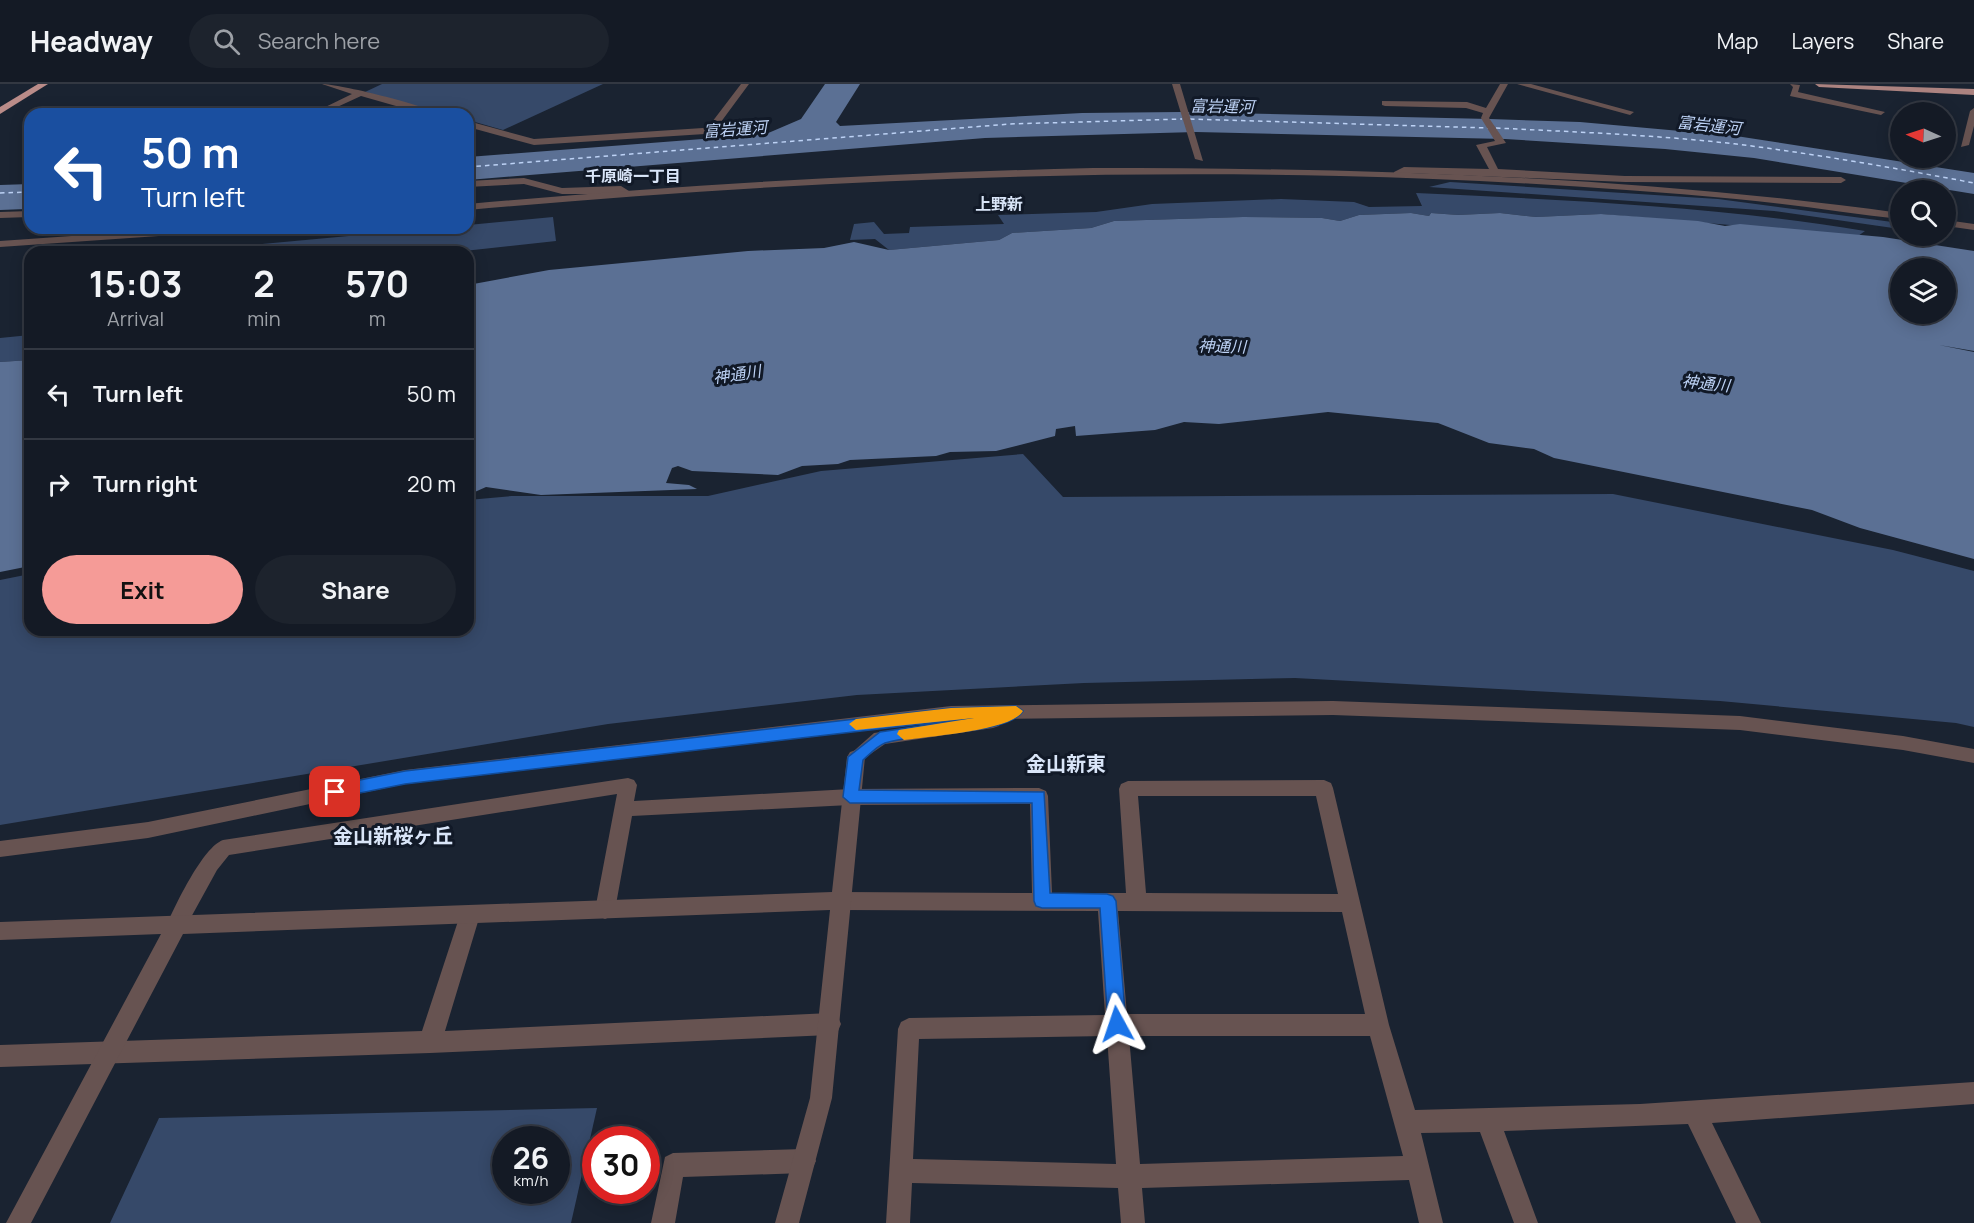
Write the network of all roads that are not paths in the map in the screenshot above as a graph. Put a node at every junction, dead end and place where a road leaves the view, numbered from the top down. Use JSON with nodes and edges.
{"nodes":[{"id":1,"x":36,"y":84,"type":"edge"},
{"id":2,"x":44,"y":84,"type":"edge"},
{"id":3,"x":326,"y":84,"type":"edge"},
{"id":4,"x":745,"y":84,"type":"edge"},
{"id":5,"x":1176,"y":84,"type":"edge"},
{"id":6,"x":1504,"y":84,"type":"edge"},
{"id":7,"x":1521,"y":84,"type":"edge"},
{"id":8,"x":1794,"y":84,"type":"edge"},
{"id":9,"x":1819,"y":84,"type":"edge"},
{"id":10,"x":362,"y":91,"type":"junction"},
{"id":11,"x":1974,"y":92,"type":"edge"},
{"id":12,"x":1385,"y":102,"type":"dead end"},
{"id":13,"x":0,"y":106,"type":"edge"},
{"id":14,"x":327,"y":108,"type":"edge"},
{"id":15,"x":415,"y":108,"type":"edge"},
{"id":16,"x":0,"y":111,"type":"edge"},
{"id":17,"x":1974,"y":111,"type":"edge"},
{"id":18,"x":1630,"y":112,"type":"dead end"},
{"id":19,"x":1881,"y":112,"type":"dead end"},
{"id":20,"x":1488,"y":115,"type":"junction"},
{"id":21,"x":474,"y":126,"type":"edge"},
{"id":22,"x":1964,"y":144,"type":"dead end"},
{"id":23,"x":1200,"y":159,"type":"dead end"},
{"id":24,"x":1495,"y":172,"type":"junction"},
{"id":25,"x":1397,"y":174,"type":"junction"},
{"id":26,"x":1841,"y":180,"type":"dead end"},
{"id":27,"x":474,"y":184,"type":"edge"},
{"id":28,"x":624,"y":191,"type":"junction"},
{"id":29,"x":474,"y":206,"type":"edge"},
{"id":30,"x":24,"y":214,"type":"edge"},
{"id":31,"x":0,"y":215,"type":"edge"},
{"id":32,"x":1890,"y":215,"type":"edge"},
{"id":33,"x":1956,"y":224,"type":"edge"},
{"id":34,"x":1974,"y":227,"type":"edge"},
{"id":35,"x":144,"y":234,"type":"edge"},
{"id":36,"x":0,"y":244,"type":"edge"},
{"id":37,"x":1016,"y":711,"type":"junction"},
{"id":38,"x":1974,"y":756,"type":"edge"},
{"id":39,"x":850,"y":797,"type":"junction"},
{"id":40,"x":624,"y":809,"type":"junction"},
{"id":41,"x":0,"y":849,"type":"edge"},
{"id":42,"x":841,"y":901,"type":"junction"},
{"id":43,"x":1042,"y":901,"type":"junction"},
{"id":44,"x":1107,"y":901,"type":"junction"},
{"id":45,"x":1137,"y":901,"type":"junction"},
{"id":46,"x":1349,"y":903,"type":"junction"},
{"id":47,"x":604,"y":910,"type":"junction"},
{"id":48,"x":470,"y":915,"type":"junction"},
{"id":49,"x":177,"y":924,"type":"junction"},
{"id":50,"x":0,"y":931,"type":"edge"},
{"id":51,"x":830,"y":1024,"type":"junction"},
{"id":52,"x":1117,"y":1024,"type":"junction"},
{"id":53,"x":1378,"y":1025,"type":"junction"},
{"id":54,"x":430,"y":1042,"type":"junction"},
{"id":55,"x":111,"y":1051,"type":"junction"},
{"id":56,"x":0,"y":1056,"type":"edge"},
{"id":57,"x":1974,"y":1093,"type":"edge"},
{"id":58,"x":1694,"y":1111,"type":"junction"},
{"id":59,"x":1487,"y":1118,"type":"junction"},
{"id":60,"x":1407,"y":1122,"type":"junction"},
{"id":61,"x":804,"y":1161,"type":"junction"},
{"id":62,"x":1416,"y":1168,"type":"junction"},
{"id":63,"x":901,"y":1171,"type":"junction"},
{"id":64,"x":1130,"y":1176,"type":"junction"},
{"id":65,"x":18,"y":1223,"type":"edge"},
{"id":66,"x":663,"y":1223,"type":"edge"},
{"id":67,"x":787,"y":1223,"type":"edge"},
{"id":68,"x":898,"y":1223,"type":"edge"},
{"id":69,"x":1133,"y":1223,"type":"edge"},
{"id":70,"x":1431,"y":1223,"type":"edge"},
{"id":71,"x":1526,"y":1223,"type":"edge"},
{"id":72,"x":1749,"y":1223,"type":"edge"}],
"edges":[{"from":1,"to":13,"type":"highway"},
{"from":2,"to":16,"type":"highway"},
{"from":3,"to":10,"type":"street"},
{"from":4,"to":21,"type":"street"},
{"from":5,"to":23,"type":"street"},
{"from":6,"to":20,"type":"street"},
{"from":7,"to":18,"type":"street"},
{"from":8,"to":19,"type":"street"},
{"from":9,"to":11,"type":"main road"},
{"from":10,"to":14,"type":"street"},
{"from":10,"to":15,"type":"street"},
{"from":12,"to":20,"type":"street"},
{"from":17,"to":22,"type":"street"},
{"from":20,"to":24,"type":"street"},
{"from":24,"to":25,"type":"street"},
{"from":24,"to":26,"type":"street"},
{"from":25,"to":28,"type":"street"},
{"from":25,"to":32,"type":"street"},
{"from":27,"to":28,"type":"street"},
{"from":28,"to":29,"type":"street"},
{"from":30,"to":31,"type":"street"},
{"from":33,"to":34,"type":"street"},
{"from":35,"to":36,"type":"street"},
{"from":37,"to":38,"type":"street"},
{"from":37,"to":39,"type":"street"},
{"from":37,"to":41,"type":"street"},
{"from":39,"to":40,"type":"street"},
{"from":39,"to":42,"type":"street"},
{"from":39,"to":43,"type":"street"},
{"from":40,"to":47,"type":"street"},
{"from":40,"to":49,"type":"street"},
{"from":42,"to":43,"type":"street"},
{"from":42,"to":47,"type":"street"},
{"from":42,"to":51,"type":"street"},
{"from":43,"to":44,"type":"street"},
{"from":44,"to":45,"type":"street"},
{"from":44,"to":52,"type":"street"},
{"from":45,"to":46,"type":"street"},
{"from":45,"to":46,"type":"street"},
{"from":46,"to":53,"type":"street"},
{"from":47,"to":48,"type":"street"},
{"from":48,"to":49,"type":"street"},
{"from":48,"to":54,"type":"street"},
{"from":49,"to":50,"type":"street"},
{"from":49,"to":55,"type":"street"},
{"from":51,"to":54,"type":"street"},
{"from":51,"to":61,"type":"street"},
{"from":52,"to":53,"type":"street"},
{"from":52,"to":63,"type":"street"},
{"from":52,"to":64,"type":"street"},
{"from":53,"to":60,"type":"street"},
{"from":54,"to":55,"type":"street"},
{"from":55,"to":56,"type":"street"},
{"from":55,"to":65,"type":"street"},
{"from":57,"to":58,"type":"street"},
{"from":58,"to":59,"type":"street"},
{"from":58,"to":72,"type":"street"},
{"from":59,"to":60,"type":"street"},
{"from":59,"to":71,"type":"street"},
{"from":60,"to":62,"type":"street"},
{"from":61,"to":66,"type":"street"},
{"from":61,"to":67,"type":"street"},
{"from":62,"to":64,"type":"street"},
{"from":62,"to":70,"type":"street"},
{"from":63,"to":64,"type":"street"},
{"from":63,"to":68,"type":"street"},
{"from":64,"to":69,"type":"street"}]}
